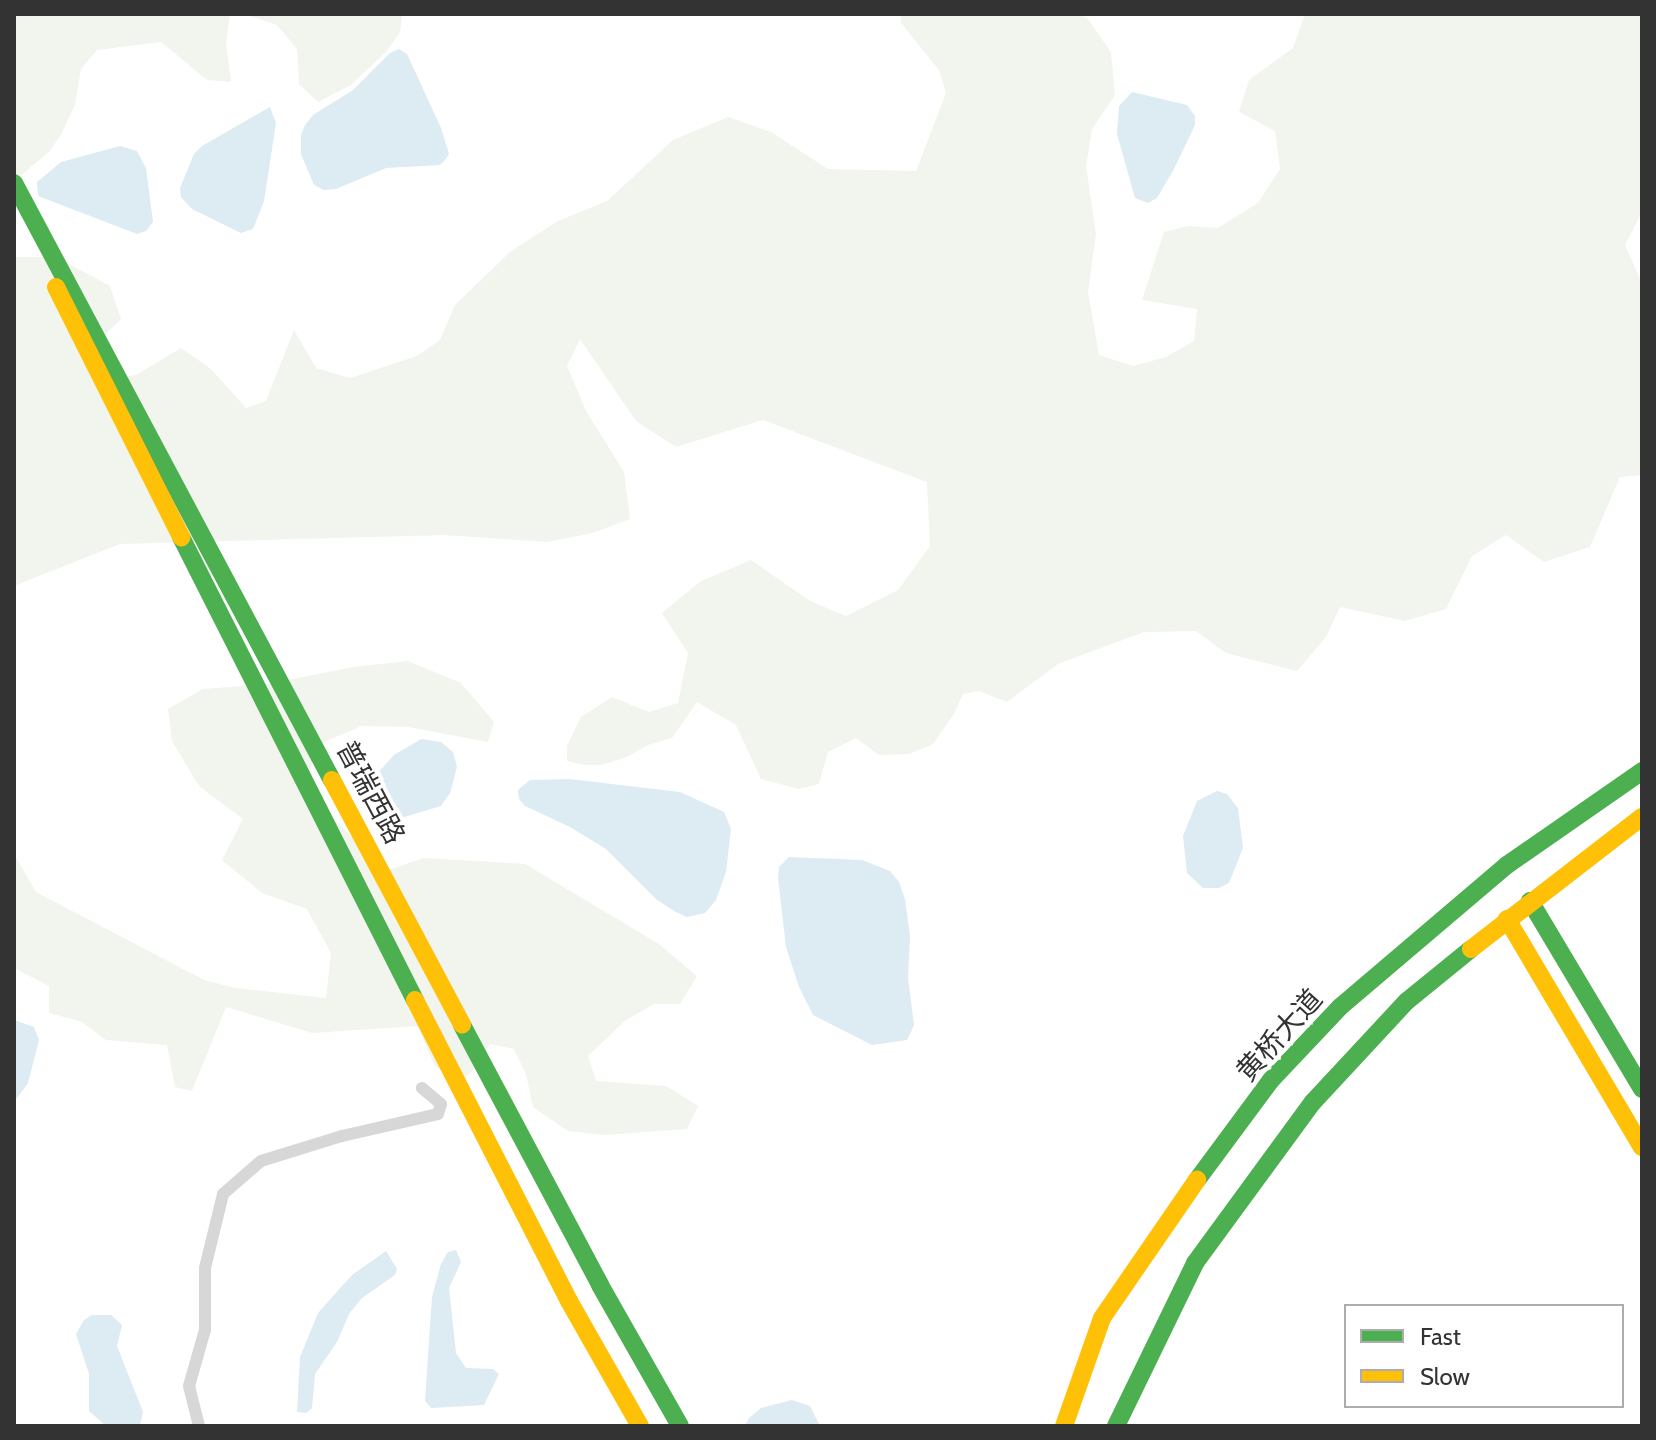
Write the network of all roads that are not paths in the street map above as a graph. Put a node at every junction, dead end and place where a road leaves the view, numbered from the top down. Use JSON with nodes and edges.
{"nodes":[{"id":1,"x":14,"y":183,"type":"edge"},
{"id":2,"x":14,"y":205,"type":"edge"},
{"id":3,"x":1642,"y":771,"type":"edge"},
{"id":4,"x":1642,"y":817,"type":"edge"},
{"id":5,"x":1530,"y":901,"type":"junction"},
{"id":6,"x":1507,"y":919,"type":"junction"},
{"id":7,"x":422,"y":1088,"type":"dead end"},
{"id":8,"x":1642,"y":1089,"type":"edge"},
{"id":9,"x":1642,"y":1147,"type":"edge"},
{"id":10,"x":199,"y":1426,"type":"edge"},
{"id":11,"x":640,"y":1426,"type":"edge"},
{"id":12,"x":680,"y":1426,"type":"edge"},
{"id":13,"x":1064,"y":1426,"type":"edge"},
{"id":14,"x":1116,"y":1426,"type":"edge"}],
"edges":[{"from":1,"to":12,"type":"main road","name":"普瑞西路"},
{"from":2,"to":11,"type":"main road","name":"普瑞西路"},
{"from":3,"to":13,"type":"main road","name":"黄桥大道"},
{"from":4,"to":5,"type":"main road"},
{"from":5,"to":6,"type":"main road"},
{"from":5,"to":8,"type":"main road"},
{"from":6,"to":9,"type":"main road"},
{"from":6,"to":14,"type":"main road"},
{"from":7,"to":10,"type":"street"}]}
